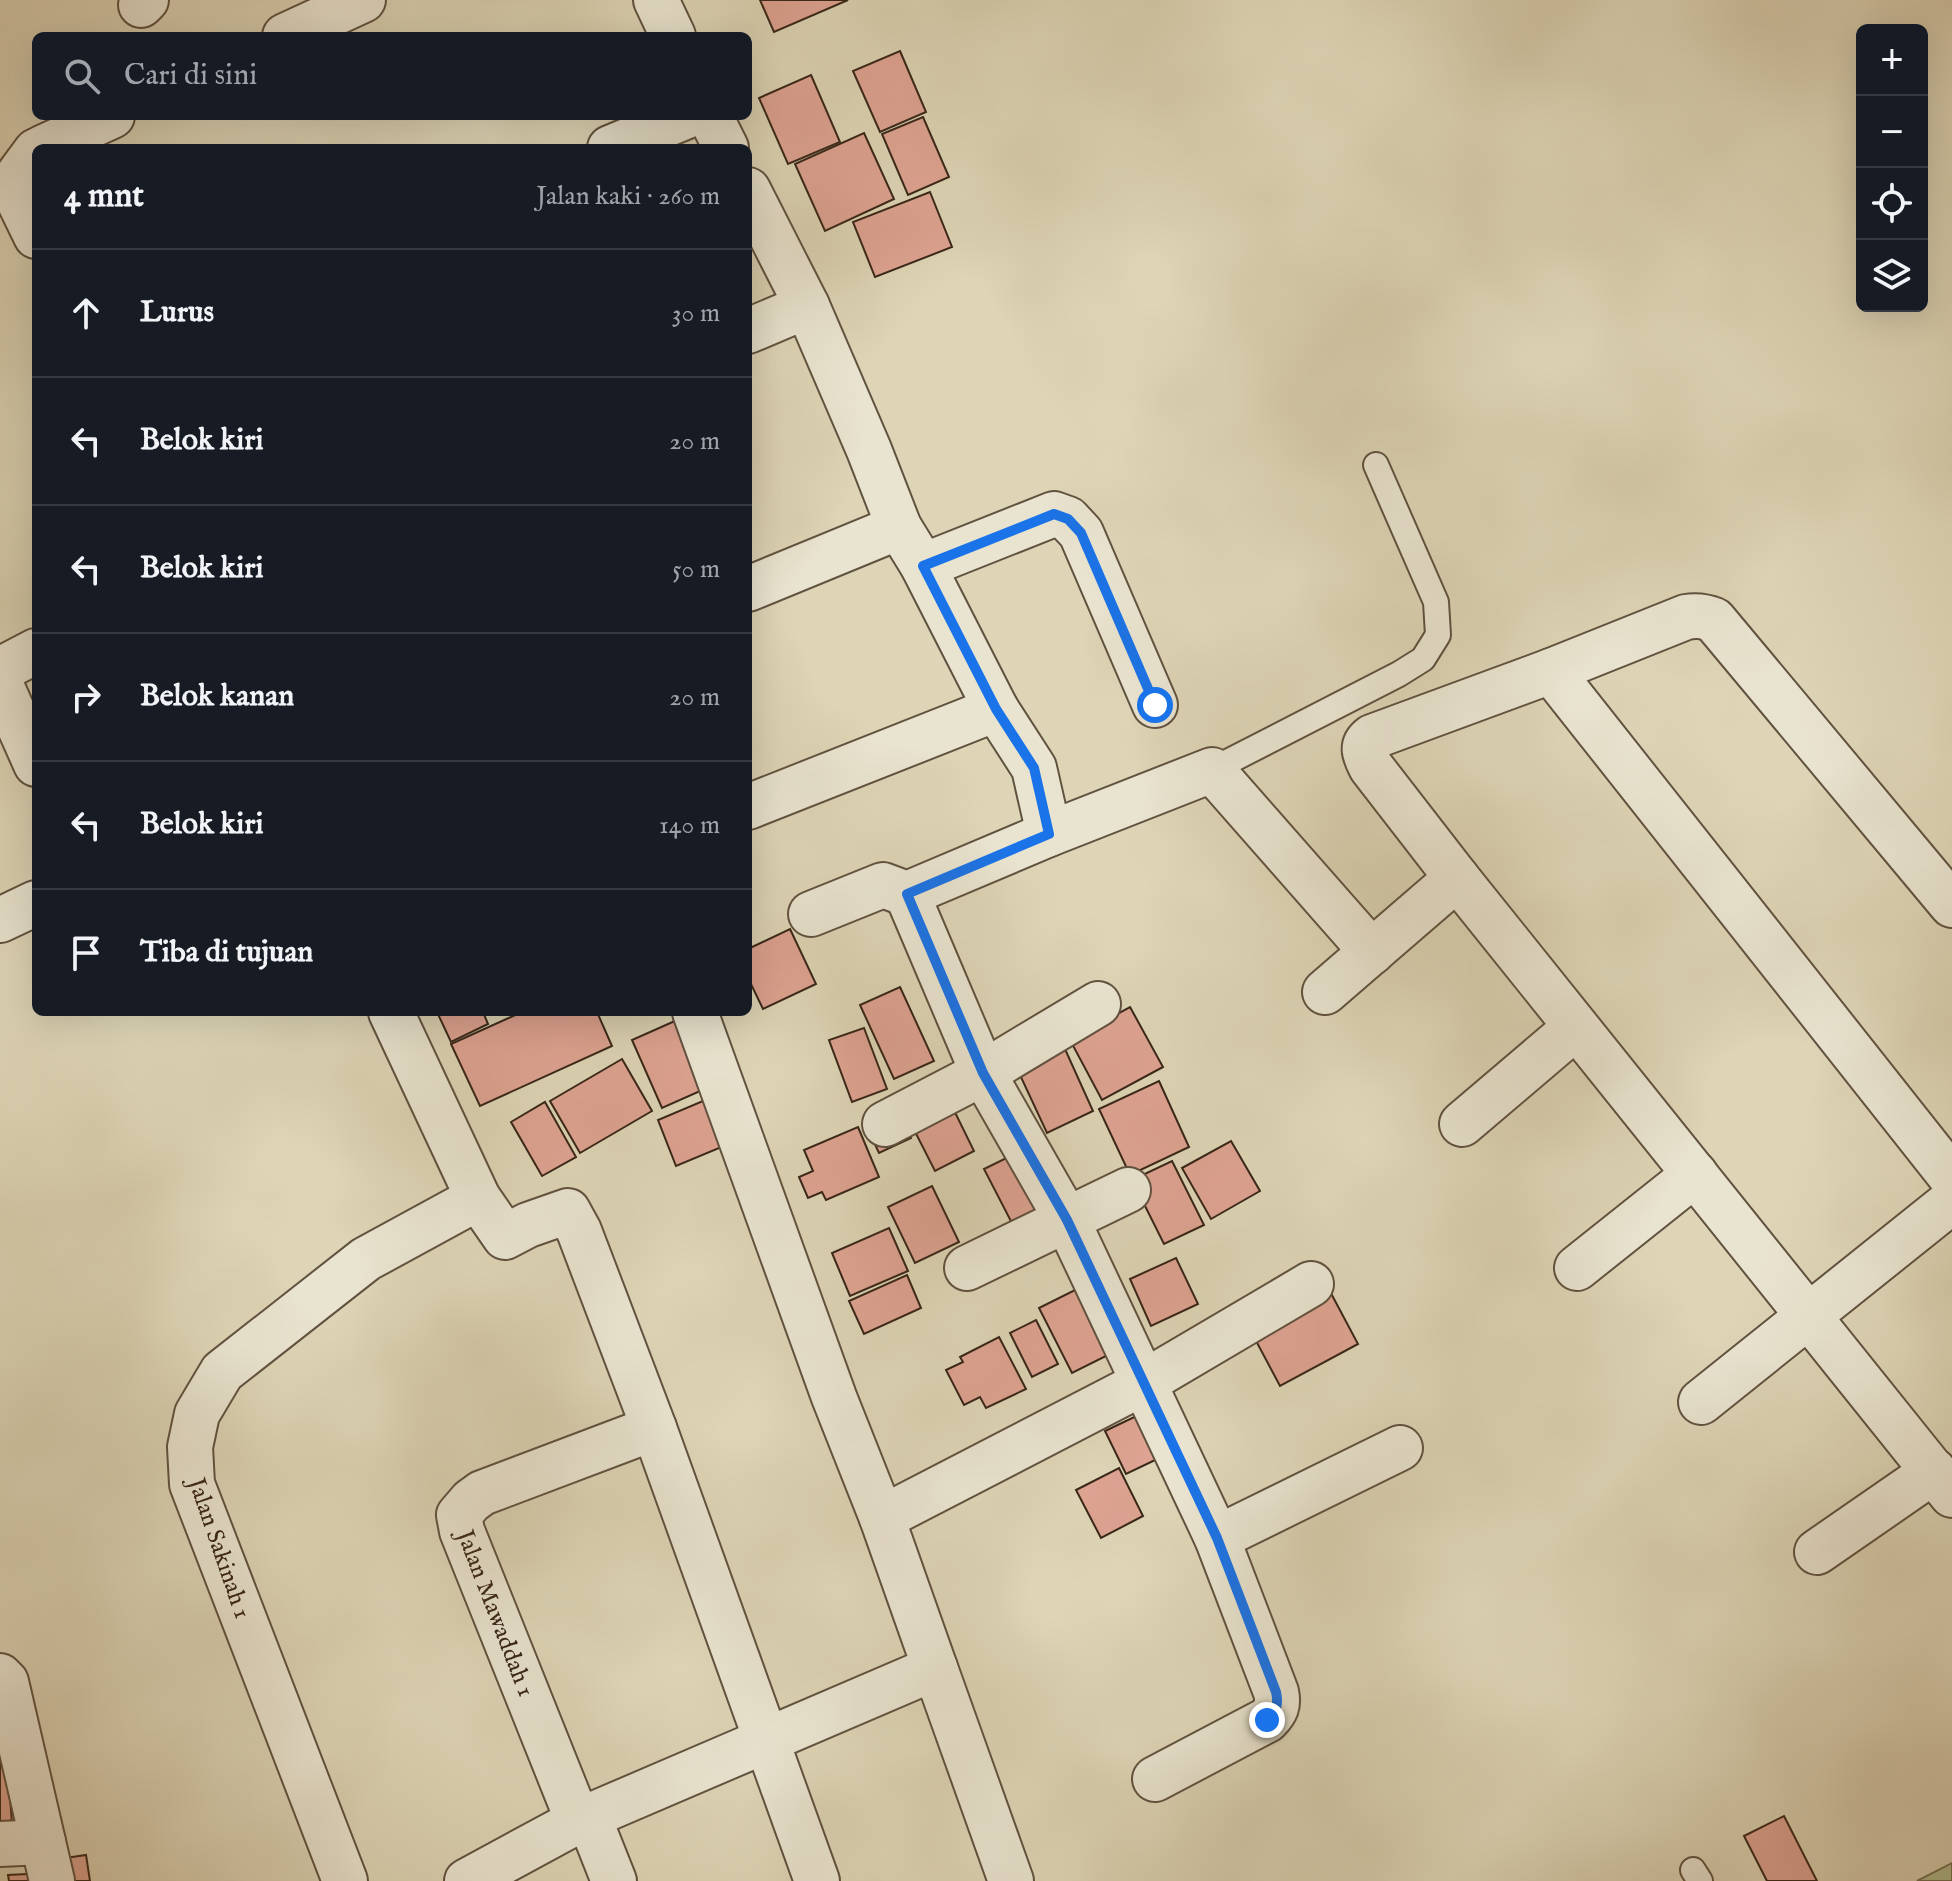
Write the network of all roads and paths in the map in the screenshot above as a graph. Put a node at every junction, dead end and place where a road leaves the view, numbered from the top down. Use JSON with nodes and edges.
{"nodes":[{"id":1,"x":363,"y":0,"type":"edge"},
{"id":2,"x":656,"y":0,"type":"edge"},
{"id":3,"x":294,"y":32,"type":"edge"},
{"id":4,"x":671,"y":32,"type":"edge"},
{"id":5,"x":103,"y":120,"type":"edge"},
{"id":6,"x":677,"y":120,"type":"edge"},
{"id":7,"x":712,"y":120,"type":"edge"},
{"id":8,"x":51,"y":144,"type":"edge"},
{"id":9,"x":620,"y":144,"type":"edge"},
{"id":10,"x":724,"y":144,"type":"edge"},
{"id":11,"x":32,"y":156,"type":"edge"},
{"id":12,"x":752,"y":198,"type":"edge"},
{"id":13,"x":32,"y":228,"type":"edge"},
{"id":14,"x":807,"y":306,"type":"junction"},
{"id":15,"x":752,"y":329,"type":"edge"},
{"id":16,"x":1376,"y":465,"type":"dead end"},
{"id":17,"x":899,"y":527,"type":"junction"},
{"id":18,"x":923,"y":566,"type":"junction"},
{"id":19,"x":752,"y":587,"type":"edge"},
{"id":20,"x":32,"y":653,"type":"edge"},
{"id":21,"x":0,"y":670,"type":"edge"},
{"id":22,"x":1551,"y":671,"type":"junction"},
{"id":23,"x":0,"y":683,"type":"edge"},
{"id":24,"x":1155,"y":705,"type":"dead end"},
{"id":25,"x":996,"y":709,"type":"junction"},
{"id":26,"x":32,"y":755,"type":"edge"},
{"id":27,"x":1212,"y":770,"type":"junction"},
{"id":28,"x":752,"y":805,"type":"edge"},
{"id":29,"x":1049,"y":834,"type":"junction"},
{"id":30,"x":1457,"y":878,"type":"junction"},
{"id":31,"x":907,"y":894,"type":"junction"},
{"id":32,"x":32,"y":905,"type":"edge"},
{"id":33,"x":1952,"y":905,"type":"edge"},
{"id":34,"x":811,"y":914,"type":"dead end"},
{"id":35,"x":0,"y":920,"type":"edge"},
{"id":36,"x":1372,"y":952,"type":"junction"},
{"id":37,"x":1325,"y":992,"type":"dead end"},
{"id":38,"x":1098,"y":1004,"type":"dead end"},
{"id":39,"x":393,"y":1016,"type":"edge"},
{"id":40,"x":696,"y":1016,"type":"edge"},
{"id":41,"x":1576,"y":1027,"type":"junction"},
{"id":42,"x":983,"y":1073,"type":"junction"},
{"id":43,"x":885,"y":1124,"type":"dead end"},
{"id":44,"x":1462,"y":1124,"type":"dead end"},
{"id":45,"x":1695,"y":1174,"type":"junction"},
{"id":46,"x":1952,"y":1178,"type":"edge"},
{"id":47,"x":1128,"y":1190,"type":"dead end"},
{"id":48,"x":478,"y":1198,"type":"junction"},
{"id":49,"x":1952,"y":1201,"type":"edge"},
{"id":50,"x":1067,"y":1220,"type":"junction"},
{"id":51,"x":967,"y":1268,"type":"dead end"},
{"id":52,"x":1577,"y":1268,"type":"dead end"},
{"id":53,"x":1311,"y":1284,"type":"dead end"},
{"id":54,"x":1809,"y":1316,"type":"junction"},
{"id":55,"x":1143,"y":1383,"type":"junction"},
{"id":56,"x":1701,"y":1402,"type":"dead end"},
{"id":57,"x":654,"y":1428,"type":"junction"},
{"id":58,"x":1400,"y":1448,"type":"dead end"},
{"id":59,"x":1943,"y":1483,"type":"edge"},
{"id":60,"x":882,"y":1518,"type":"junction"},
{"id":61,"x":1217,"y":1538,"type":"junction"},
{"id":62,"x":1817,"y":1552,"type":"dead end"},
{"id":63,"x":935,"y":1668,"type":"junction"},
{"id":64,"x":0,"y":1676,"type":"edge"},
{"id":65,"x":765,"y":1741,"type":"junction"},
{"id":66,"x":1155,"y":1779,"type":"dead end"},
{"id":67,"x":584,"y":1820,"type":"junction"},
{"id":68,"x":0,"y":1844,"type":"edge"},
{"id":69,"x":48,"y":1861,"type":"edge"},
{"id":70,"x":345,"y":1881,"type":"edge"},
{"id":71,"x":467,"y":1881,"type":"edge"},
{"id":72,"x":614,"y":1881,"type":"edge"},
{"id":73,"x":817,"y":1881,"type":"edge"},
{"id":74,"x":1011,"y":1881,"type":"edge"}],
"edges":[{"from":1,"to":3,"type":"street"},
{"from":2,"to":4,"type":"street"},
{"from":5,"to":8,"type":"street"},
{"from":6,"to":9,"type":"street"},
{"from":7,"to":10,"type":"street"},
{"from":11,"to":13,"type":"street"},
{"from":12,"to":14,"type":"street"},
{"from":14,"to":15,"type":"street"},
{"from":14,"to":17,"type":"street"},
{"from":16,"to":27,"type":"lane"},
{"from":17,"to":18,"type":"street"},
{"from":17,"to":19,"type":"street"},
{"from":18,"to":24,"type":"street"},
{"from":18,"to":25,"type":"street"},
{"from":20,"to":21,"type":"street"},
{"from":22,"to":30,"type":"street"},
{"from":22,"to":33,"type":"street"},
{"from":22,"to":46,"type":"street"},
{"from":23,"to":26,"type":"street"},
{"from":25,"to":28,"type":"street"},
{"from":25,"to":29,"type":"street"},
{"from":27,"to":29,"type":"street"},
{"from":27,"to":36,"type":"street"},
{"from":29,"to":31,"type":"street"},
{"from":30,"to":36,"type":"street"},
{"from":30,"to":41,"type":"street"},
{"from":31,"to":34,"type":"street"},
{"from":31,"to":42,"type":"street"},
{"from":32,"to":35,"type":"street"},
{"from":36,"to":37,"type":"street"},
{"from":38,"to":42,"type":"street"},
{"from":39,"to":48,"type":"street"},
{"from":40,"to":60,"type":"street"},
{"from":41,"to":44,"type":"street"},
{"from":41,"to":45,"type":"street"},
{"from":42,"to":43,"type":"street"},
{"from":42,"to":50,"type":"street"},
{"from":45,"to":52,"type":"street"},
{"from":45,"to":54,"type":"street"},
{"from":47,"to":50,"type":"street"},
{"from":48,"to":57,"type":"street"},
{"from":48,"to":70,"type":"street","name":"Jalan Sakinah 1"},
{"from":49,"to":54,"type":"street"},
{"from":50,"to":51,"type":"street"},
{"from":50,"to":55,"type":"street"},
{"from":53,"to":55,"type":"street"},
{"from":54,"to":56,"type":"street"},
{"from":54,"to":59,"type":"street"},
{"from":55,"to":60,"type":"street"},
{"from":55,"to":61,"type":"street"},
{"from":57,"to":65,"type":"street"},
{"from":57,"to":67,"type":"street","name":"Jalan Mawaddah 1"},
{"from":58,"to":61,"type":"street"},
{"from":59,"to":62,"type":"street"},
{"from":60,"to":63,"type":"street"},
{"from":61,"to":66,"type":"street"},
{"from":63,"to":65,"type":"street"},
{"from":63,"to":74,"type":"street"},
{"from":64,"to":69,"type":"street"},
{"from":65,"to":67,"type":"street"},
{"from":65,"to":73,"type":"street"},
{"from":67,"to":71,"type":"street"},
{"from":67,"to":72,"type":"street"},
{"from":68,"to":69,"type":"street"}]}
